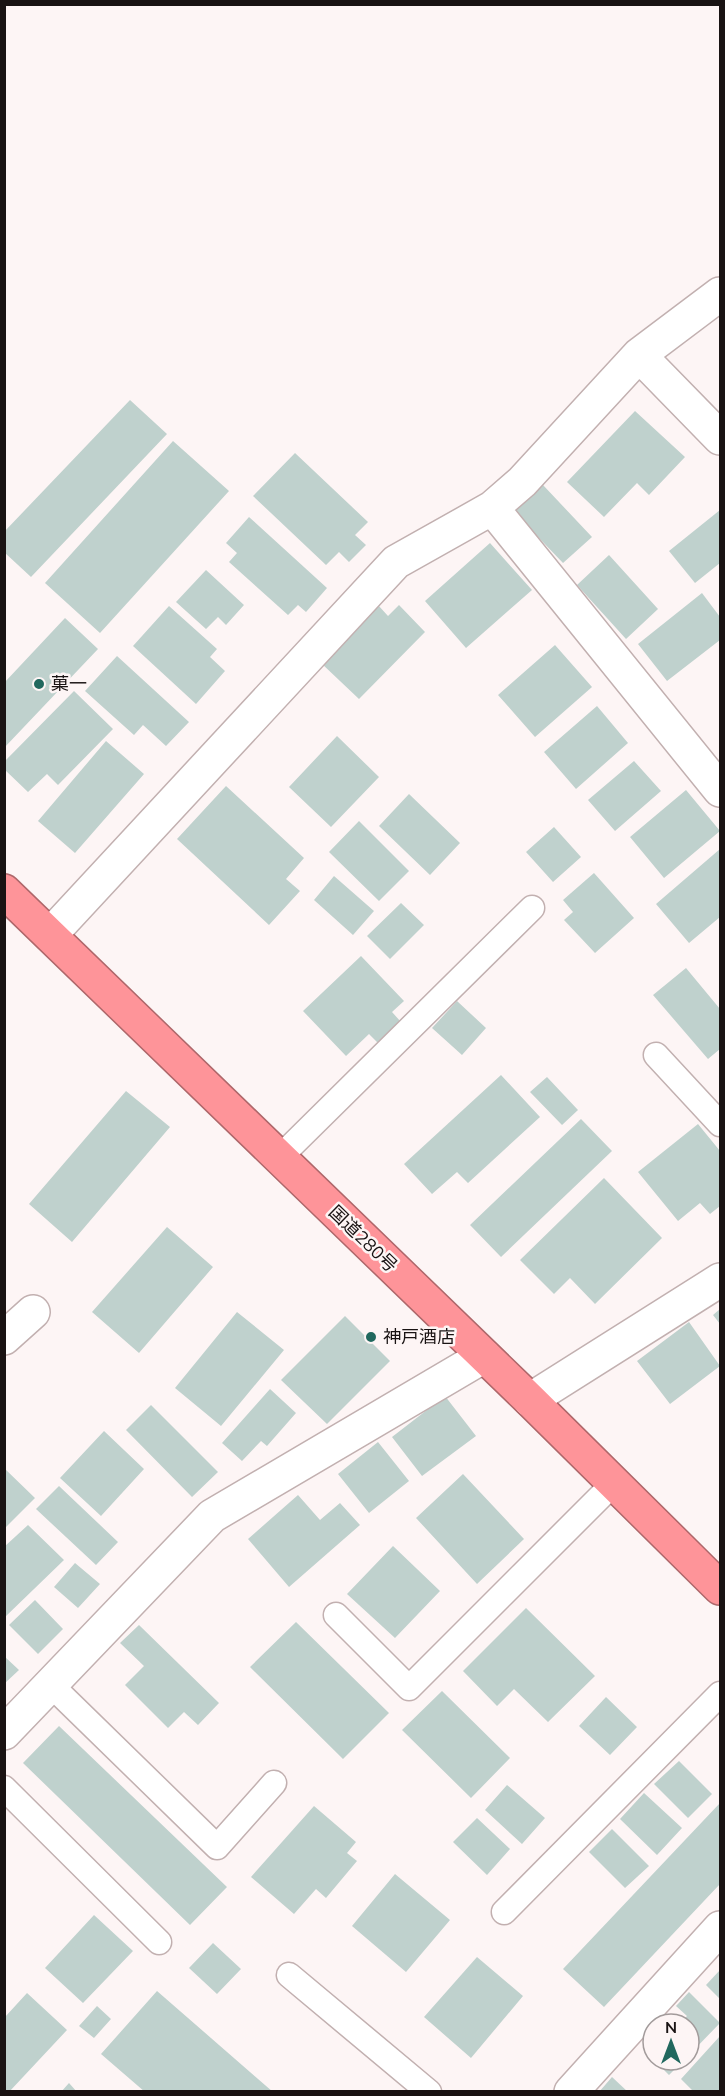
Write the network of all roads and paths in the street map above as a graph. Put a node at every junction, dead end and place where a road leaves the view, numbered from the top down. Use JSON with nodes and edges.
{"nodes":[{"id":1,"x":720,"y":294,"type":"edge"},
{"id":2,"x":639,"y":355,"type":"junction"},
{"id":3,"x":720,"y":438,"type":"edge"},
{"id":4,"x":492,"y":508,"type":"junction"},
{"id":5,"x":720,"y":790,"type":"edge"},
{"id":6,"x":4,"y":891,"type":"edge"},
{"id":7,"x":532,"y":908,"type":"dead end"},
{"id":8,"x":51,"y":934,"type":"junction"},
{"id":9,"x":656,"y":1055,"type":"dead end"},
{"id":10,"x":720,"y":1124,"type":"edge"},
{"id":11,"x":280,"y":1157,"type":"junction"},
{"id":12,"x":720,"y":1280,"type":"edge"},
{"id":13,"x":33,"y":1312,"type":"dead end"},
{"id":14,"x":4,"y":1338,"type":"edge"},
{"id":15,"x":484,"y":1356,"type":"junction"},
{"id":16,"x":530,"y":1400,"type":"junction"},
{"id":17,"x":614,"y":1483,"type":"junction"},
{"id":18,"x":720,"y":1588,"type":"edge"},
{"id":19,"x":336,"y":1616,"type":"dead end"},
{"id":20,"x":51,"y":1685,"type":"junction"},
{"id":21,"x":720,"y":1694,"type":"edge"},
{"id":22,"x":4,"y":1732,"type":"edge"},
{"id":23,"x":274,"y":1783,"type":"dead end"},
{"id":24,"x":4,"y":1788,"type":"edge"},
{"id":25,"x":504,"y":1912,"type":"dead end"},
{"id":26,"x":720,"y":1928,"type":"edge"},
{"id":27,"x":159,"y":1942,"type":"dead end"},
{"id":28,"x":289,"y":1975,"type":"dead end"},
{"id":29,"x":429,"y":2091,"type":"edge"},
{"id":30,"x":572,"y":2091,"type":"edge"}],
"edges":[{"from":1,"to":2,"type":"street"},
{"from":2,"to":3,"type":"street"},
{"from":2,"to":4,"type":"street"},
{"from":4,"to":5,"type":"street"},
{"from":4,"to":8,"type":"street"},
{"from":6,"to":8,"type":"highway","name":"国道280号"},
{"from":7,"to":11,"type":"lane"},
{"from":8,"to":11,"type":"highway","name":"国道280号"},
{"from":9,"to":10,"type":"lane"},
{"from":11,"to":15,"type":"highway","name":"国道280号"},
{"from":12,"to":16,"type":"street"},
{"from":13,"to":14,"type":"street"},
{"from":15,"to":16,"type":"highway","name":"国道280号"},
{"from":15,"to":20,"type":"street"},
{"from":16,"to":17,"type":"highway","name":"国道280号"},
{"from":17,"to":18,"type":"highway","name":"国道280号"},
{"from":17,"to":19,"type":"lane"},
{"from":20,"to":22,"type":"street"},
{"from":20,"to":23,"type":"lane"},
{"from":21,"to":25,"type":"lane"},
{"from":24,"to":27,"type":"lane"},
{"from":26,"to":30,"type":"street"},
{"from":28,"to":29,"type":"lane"}]}
